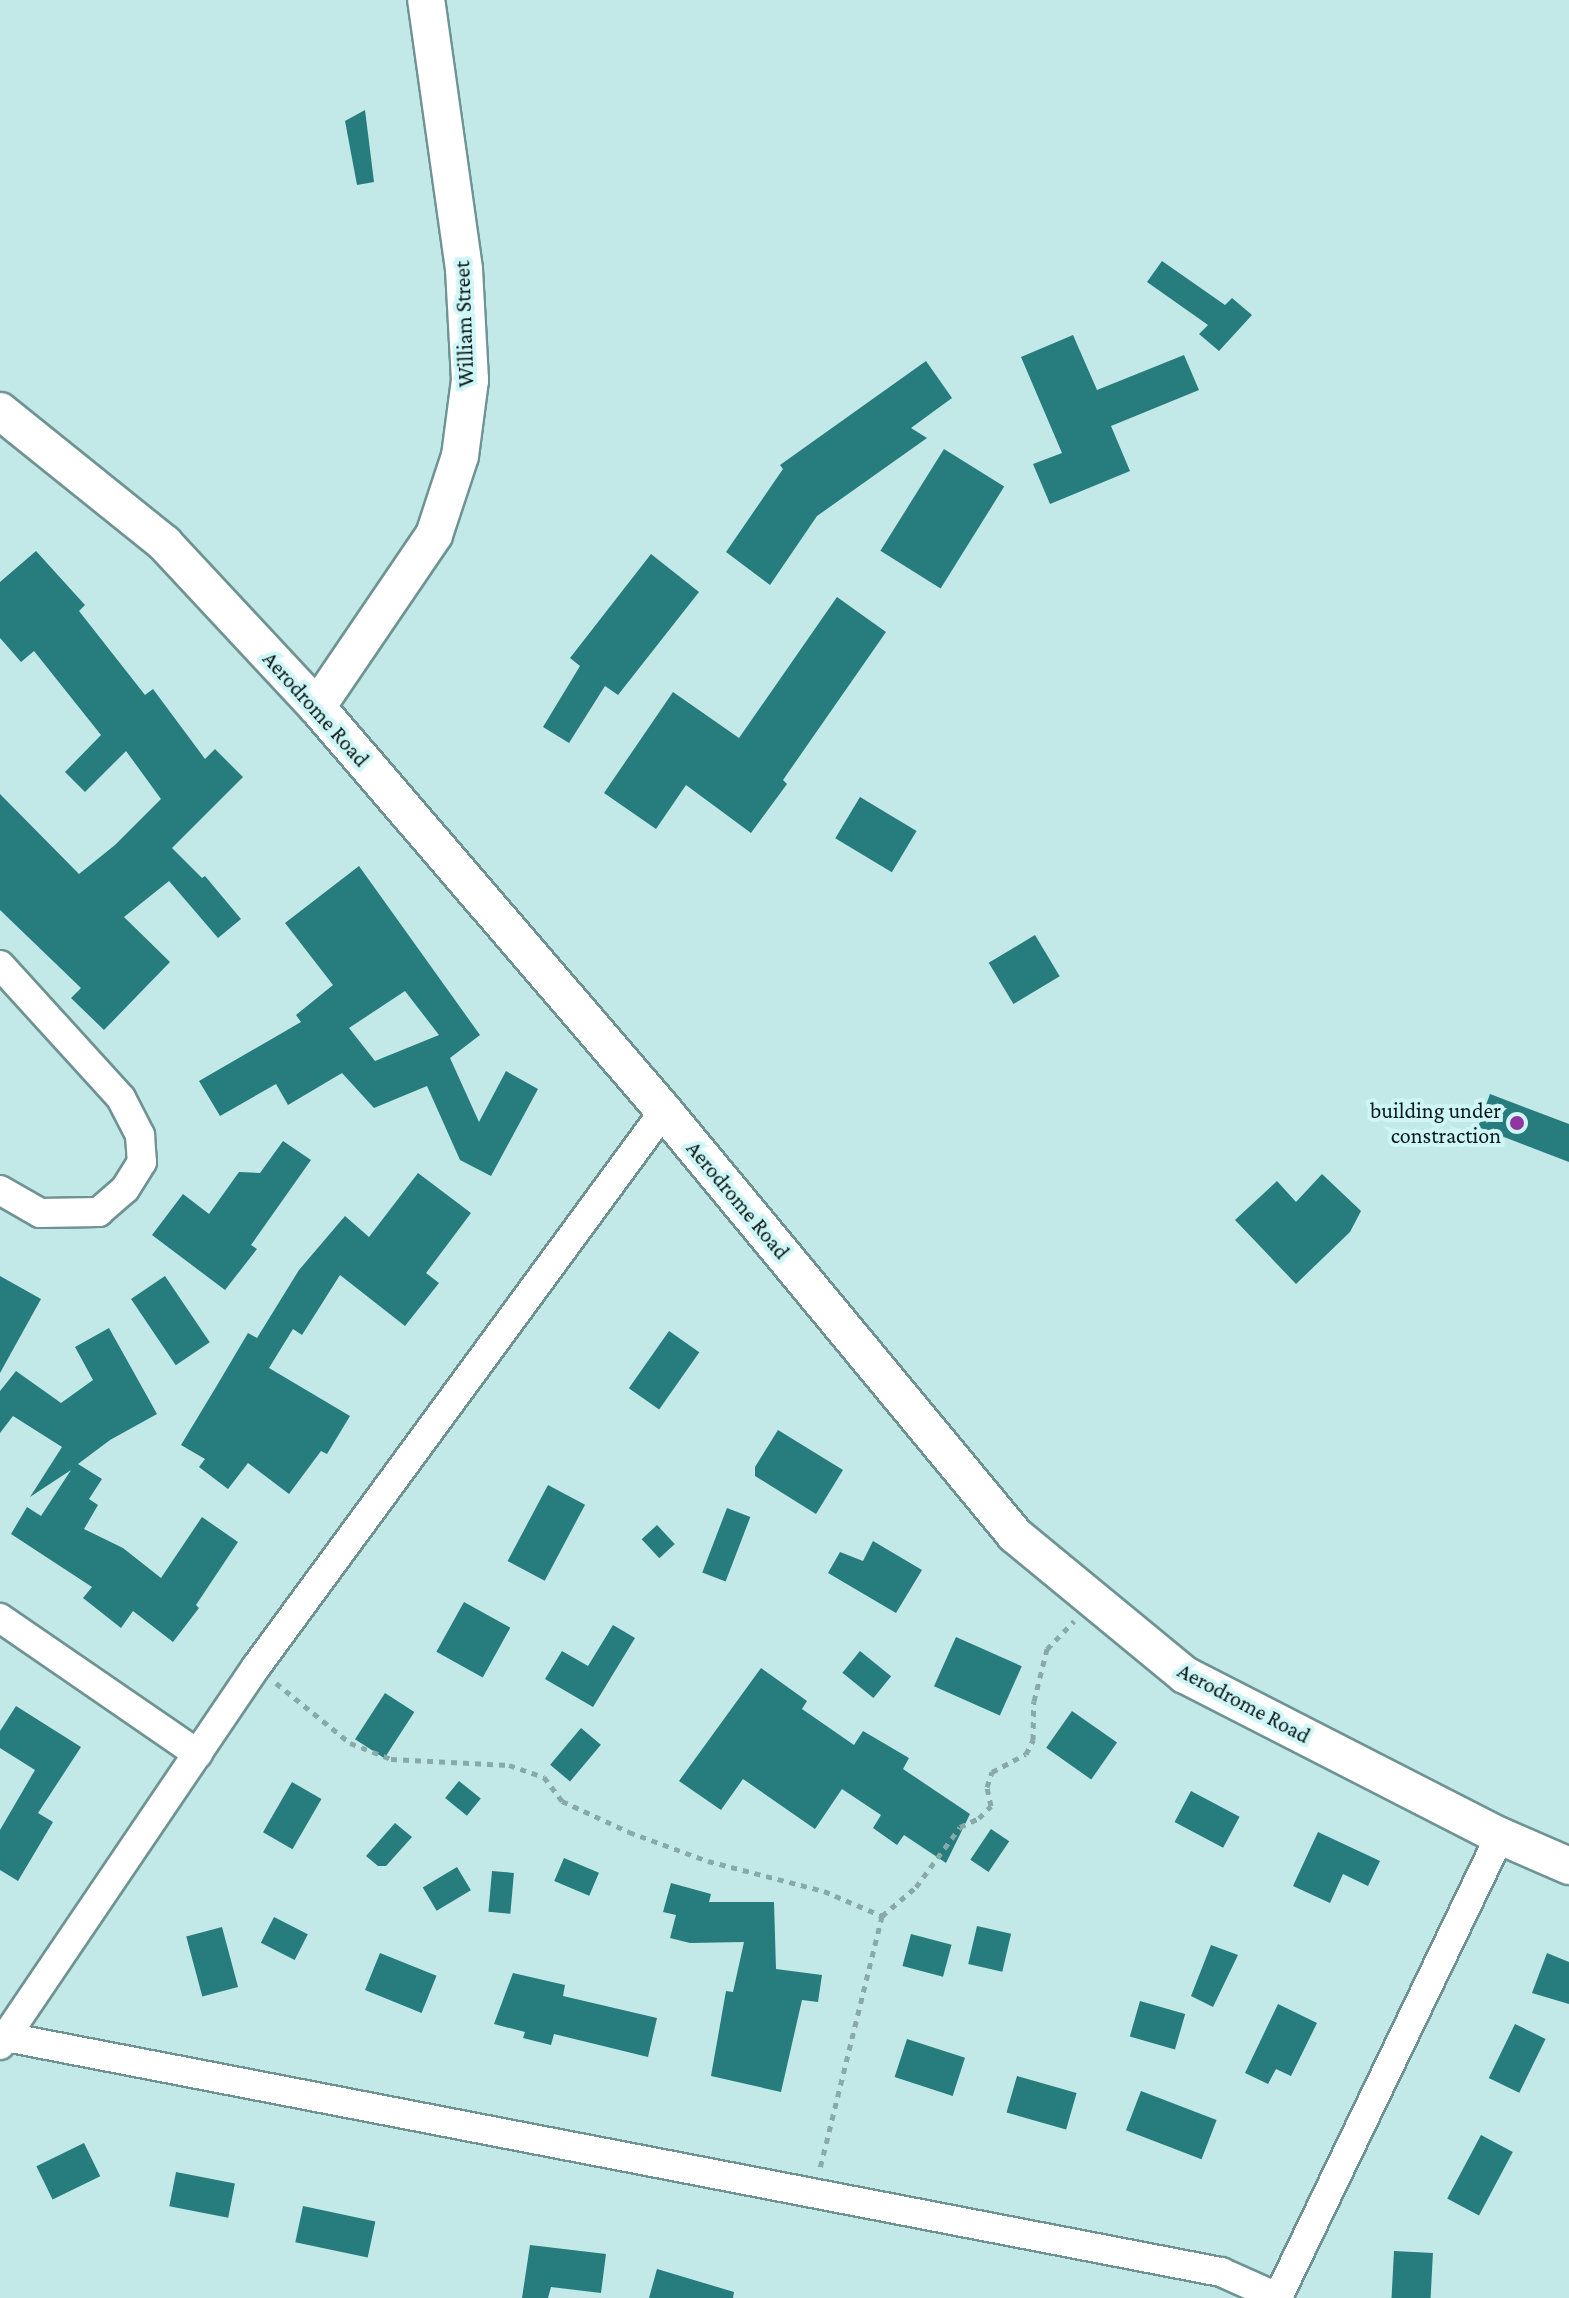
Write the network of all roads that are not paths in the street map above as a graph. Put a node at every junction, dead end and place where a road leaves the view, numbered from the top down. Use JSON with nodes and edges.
{"nodes":[{"id":1,"x":426,"y":0,"type":"edge"},
{"id":2,"x":0,"y":411,"type":"edge"},
{"id":3,"x":317,"y":707,"type":"junction"},
{"id":4,"x":0,"y":965,"type":"edge"},
{"id":5,"x":664,"y":1111,"type":"junction"},
{"id":6,"x":0,"y":1190,"type":"edge"},
{"id":7,"x":0,"y":1618,"type":"edge"},
{"id":8,"x":198,"y":1754,"type":"junction"},
{"id":9,"x":1500,"y":1836,"type":"junction"},
{"id":10,"x":1569,"y":1866,"type":"edge"},
{"id":11,"x":3,"y":2041,"type":"edge"},
{"id":12,"x":1278,"y":2298,"type":"edge"}],
"edges":[{"from":1,"to":3,"type":"street","name":"William Street"},
{"from":2,"to":3,"type":"street","name":"Aerodrome Road"},
{"from":3,"to":5,"type":"street","name":"Aerodrome Road"},
{"from":4,"to":6,"type":"street"},
{"from":5,"to":8,"type":"street"},
{"from":5,"to":9,"type":"street","name":"Aerodrome Road"},
{"from":7,"to":8,"type":"street"},
{"from":8,"to":11,"type":"street"},
{"from":9,"to":10,"type":"street","name":"Aerodrome Road"},
{"from":9,"to":12,"type":"street"},
{"from":11,"to":12,"type":"street"}]}
